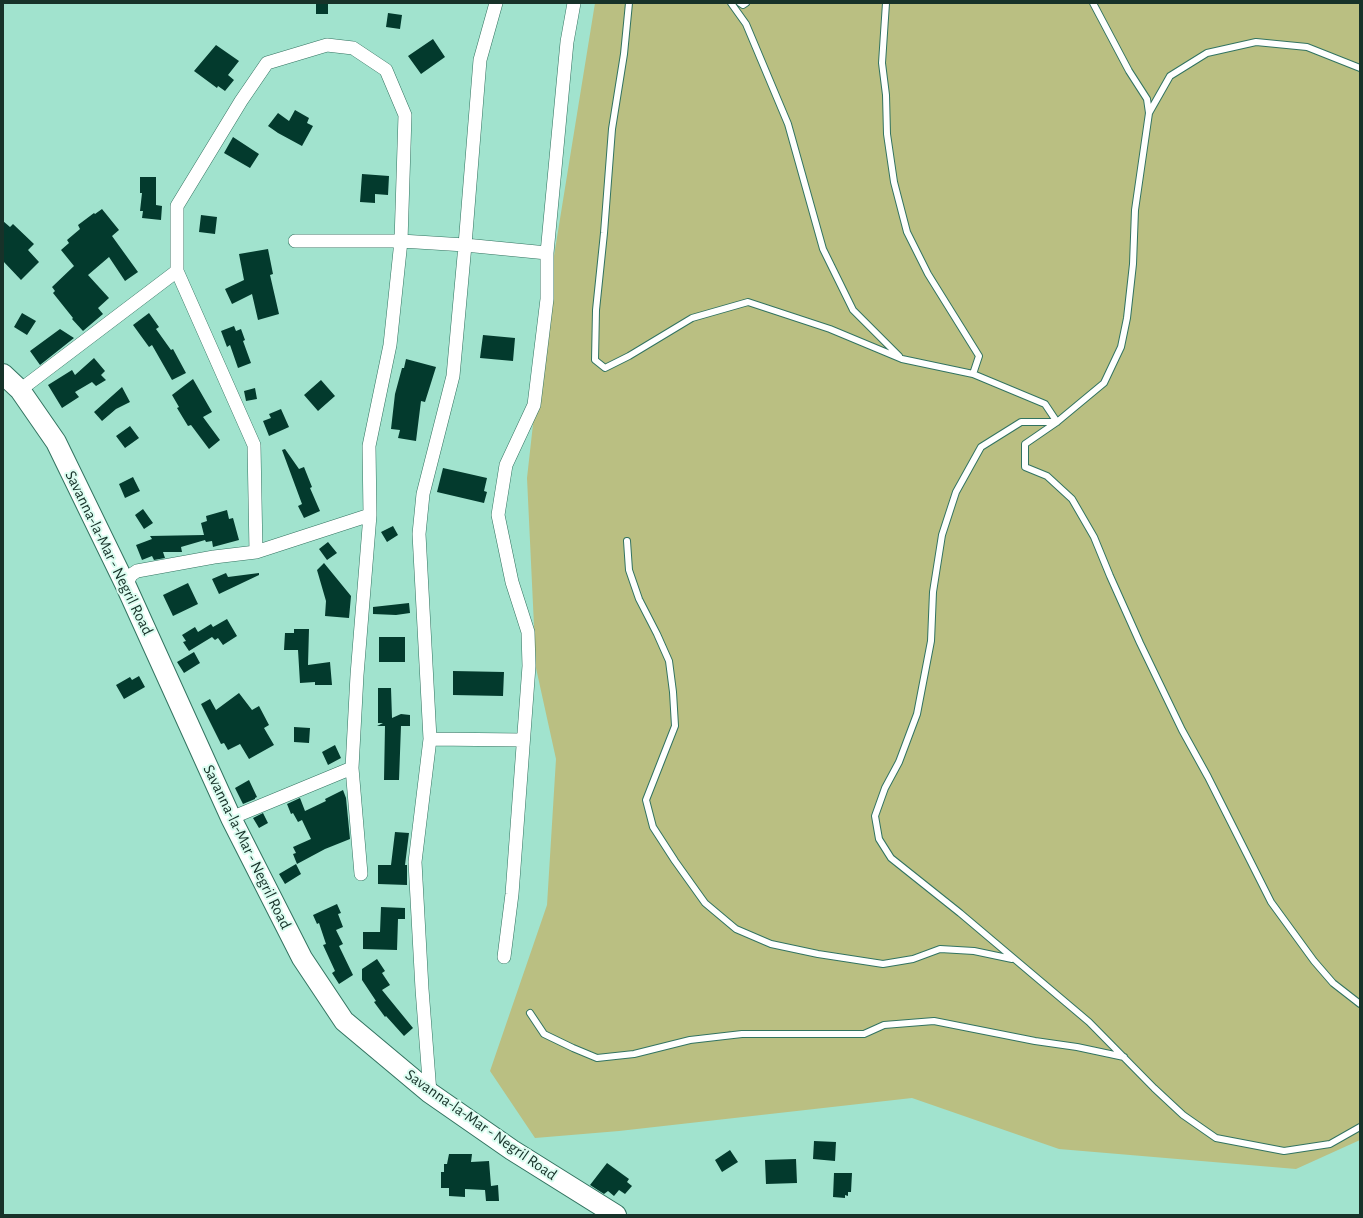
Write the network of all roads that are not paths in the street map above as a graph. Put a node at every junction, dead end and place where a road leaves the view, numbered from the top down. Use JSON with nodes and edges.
{"nodes":[{"id":1,"x":496,"y":3,"type":"edge"},
{"id":2,"x":574,"y":3,"type":"edge"},
{"id":3,"x":629,"y":3,"type":"edge"},
{"id":4,"x":731,"y":3,"type":"edge"},
{"id":5,"x":740,"y":3,"type":"edge"},
{"id":6,"x":746,"y":3,"type":"edge"},
{"id":7,"x":886,"y":3,"type":"edge"},
{"id":8,"x":1094,"y":3,"type":"edge"},
{"id":9,"x":1360,"y":68,"type":"edge"},
{"id":10,"x":1150,"y":113,"type":"junction"},
{"id":11,"x":295,"y":241,"type":"dead end"},
{"id":12,"x":401,"y":241,"type":"junction"},
{"id":13,"x":466,"y":244,"type":"junction"},
{"id":14,"x":547,"y":253,"type":"junction"},
{"id":15,"x":177,"y":271,"type":"junction"},
{"id":16,"x":902,"y":359,"type":"junction"},
{"id":17,"x":3,"y":374,"type":"edge"},
{"id":18,"x":973,"y":374,"type":"junction"},
{"id":19,"x":20,"y":390,"type":"junction"},
{"id":20,"x":1057,"y":422,"type":"junction"},
{"id":21,"x":370,"y":515,"type":"junction"},
{"id":22,"x":627,"y":541,"type":"dead end"},
{"id":23,"x":256,"y":552,"type":"junction"},
{"id":24,"x":126,"y":586,"type":"junction"},
{"id":25,"x":430,"y":738,"type":"junction"},
{"id":26,"x":523,"y":740,"type":"junction"},
{"id":27,"x":352,"y":768,"type":"junction"},
{"id":28,"x":231,"y":818,"type":"junction"},
{"id":29,"x":361,"y":874,"type":"dead end"},
{"id":30,"x":504,"y":957,"type":"dead end"},
{"id":31,"x":1013,"y":959,"type":"junction"},
{"id":32,"x":1360,"y":1004,"type":"edge"},
{"id":33,"x":530,"y":1013,"type":"dead end"},
{"id":34,"x":1124,"y":1057,"type":"junction"},
{"id":35,"x":430,"y":1093,"type":"junction"},
{"id":36,"x":1360,"y":1127,"type":"edge"},
{"id":37,"x":616,"y":1215,"type":"edge"}],
"edges":[{"from":1,"to":13,"type":"street"},
{"from":2,"to":14,"type":"street"},
{"from":3,"to":16,"type":"lane"},
{"from":4,"to":16,"type":"lane"},
{"from":5,"to":6,"type":"lane"},
{"from":7,"to":18,"type":"lane"},
{"from":8,"to":10,"type":"lane"},
{"from":9,"to":10,"type":"lane"},
{"from":10,"to":20,"type":"lane"},
{"from":11,"to":12,"type":"street"},
{"from":12,"to":13,"type":"street"},
{"from":12,"to":15,"type":"street"},
{"from":12,"to":21,"type":"street"},
{"from":13,"to":14,"type":"street"},
{"from":13,"to":25,"type":"street"},
{"from":14,"to":26,"type":"street"},
{"from":15,"to":19,"type":"street"},
{"from":15,"to":23,"type":"street"},
{"from":16,"to":18,"type":"lane"},
{"from":17,"to":19,"type":"main road","name":"Savanna-la-Mar - Negril Road"},
{"from":18,"to":20,"type":"lane"},
{"from":19,"to":24,"type":"main road","name":"Savanna-la-Mar - Negril Road"},
{"from":20,"to":31,"type":"lane"},
{"from":20,"to":32,"type":"lane"},
{"from":21,"to":23,"type":"street"},
{"from":21,"to":27,"type":"street"},
{"from":22,"to":31,"type":"lane"},
{"from":23,"to":24,"type":"street"},
{"from":24,"to":28,"type":"main road","name":"Savanna-la-Mar - Negril Road"},
{"from":25,"to":26,"type":"street"},
{"from":25,"to":35,"type":"street"},
{"from":26,"to":30,"type":"street"},
{"from":27,"to":28,"type":"street"},
{"from":27,"to":29,"type":"street"},
{"from":28,"to":35,"type":"main road","name":"Savanna-la-Mar - Negril Road"},
{"from":31,"to":34,"type":"lane"},
{"from":33,"to":34,"type":"lane"},
{"from":34,"to":36,"type":"lane"},
{"from":35,"to":37,"type":"main road","name":"Savanna-la-Mar - Negril Road"}]}
